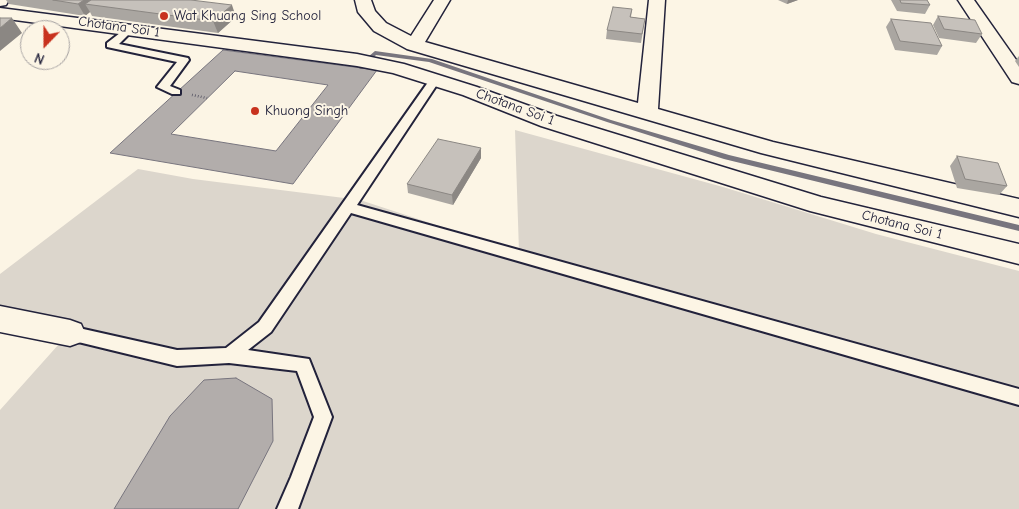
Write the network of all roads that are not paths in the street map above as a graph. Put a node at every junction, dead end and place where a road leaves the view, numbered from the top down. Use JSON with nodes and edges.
{"nodes":[{"id":1,"x":363,"y":0,"type":"edge"},
{"id":2,"x":442,"y":0,"type":"edge"},
{"id":3,"x":657,"y":0,"type":"edge"},
{"id":4,"x":966,"y":0,"type":"edge"},
{"id":5,"x":0,"y":13,"type":"edge"},
{"id":6,"x":129,"y":29,"type":"junction"},
{"id":7,"x":414,"y":45,"type":"junction"},
{"id":8,"x":517,"y":75,"type":"junction"},
{"id":9,"x":1019,"y":78,"type":"edge"},
{"id":10,"x":435,"y":80,"type":"junction"},
{"id":11,"x":176,"y":92,"type":"dead end"},
{"id":12,"x":492,"y":99,"type":"junction"},
{"id":13,"x":647,"y":113,"type":"junction"},
{"id":14,"x":347,"y":207,"type":"junction"},
{"id":15,"x":1019,"y":208,"type":"edge"},
{"id":16,"x":1019,"y":254,"type":"edge"},
{"id":17,"x":0,"y":320,"type":"edge"},
{"id":18,"x":70,"y":333,"type":"joint"},
{"id":19,"x":229,"y":355,"type":"junction"},
{"id":20,"x":1019,"y":397,"type":"edge"},
{"id":21,"x":287,"y":509,"type":"edge"}],
"edges":[{"from":1,"to":7,"type":"street"},
{"from":2,"to":7,"type":"street"},
{"from":3,"to":13,"type":"street"},
{"from":4,"to":9,"type":"street"},
{"from":5,"to":6,"type":"street","name":"Chotana Soi 1"},
{"from":6,"to":10,"type":"street","name":"Chotana Soi 1"},
{"from":6,"to":11,"type":"lane"},
{"from":7,"to":8,"type":"street"},
{"from":8,"to":12,"type":"street"},
{"from":8,"to":13,"type":"street"},
{"from":10,"to":12,"type":"street","name":"Chotana Soi 1"},
{"from":10,"to":14,"type":"lane"},
{"from":12,"to":16,"type":"street","name":"Chotana Soi 1"},
{"from":13,"to":15,"type":"street"},
{"from":14,"to":19,"type":"lane"},
{"from":14,"to":20,"type":"lane"},
{"from":17,"to":18,"type":"street"},
{"from":18,"to":19,"type":"lane"},
{"from":19,"to":21,"type":"lane"}]}
